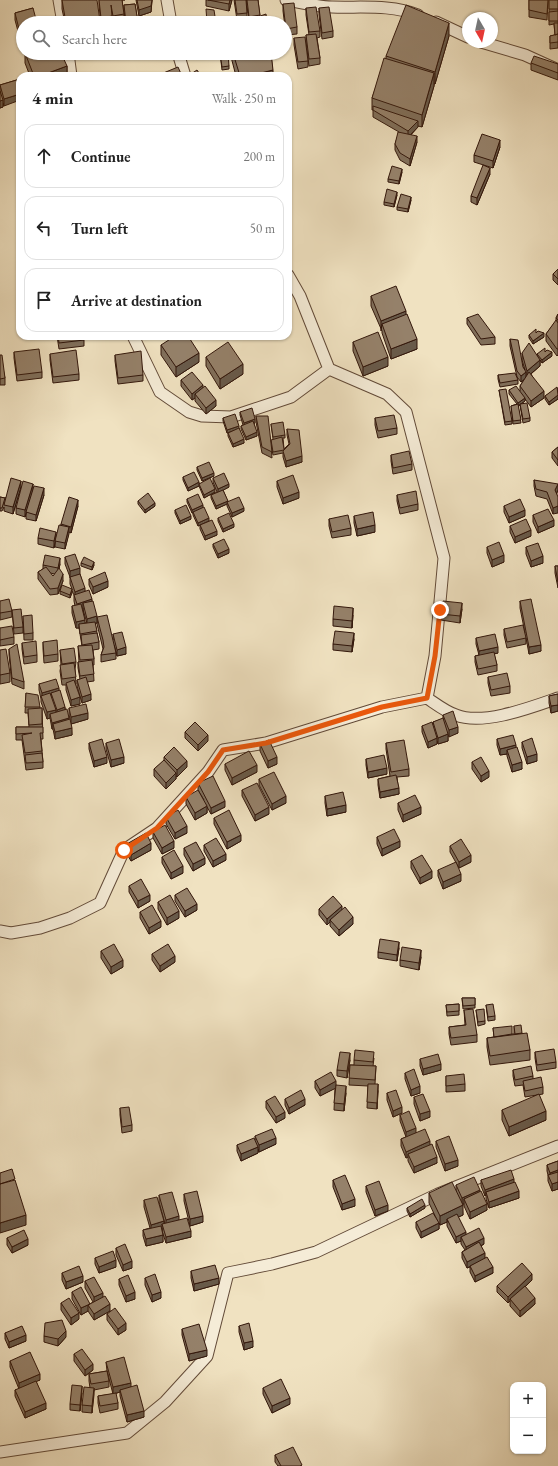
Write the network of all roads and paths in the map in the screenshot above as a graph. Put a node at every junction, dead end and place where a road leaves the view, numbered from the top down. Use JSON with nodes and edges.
{"nodes":[{"id":1,"x":59,"y":0,"type":"edge"},
{"id":2,"x":167,"y":0,"type":"edge"},
{"id":3,"x":286,"y":0,"type":"edge"},
{"id":4,"x":62,"y":16,"type":"edge"},
{"id":5,"x":170,"y":16,"type":"edge"},
{"id":6,"x":462,"y":34,"type":"edge"},
{"id":7,"x":498,"y":47,"type":"edge"},
{"id":8,"x":69,"y":60,"type":"edge"},
{"id":9,"x":180,"y":60,"type":"edge"},
{"id":10,"x":558,"y":70,"type":"edge"},
{"id":11,"x":70,"y":72,"type":"edge"},
{"id":12,"x":184,"y":72,"type":"edge"},
{"id":13,"x":292,"y":282,"type":"edge"},
{"id":14,"x":135,"y":340,"type":"edge"},
{"id":15,"x":329,"y":369,"type":"junction"},
{"id":16,"x":427,"y":698,"type":"junction"},
{"id":17,"x":558,"y":698,"type":"edge"},
{"id":18,"x":0,"y":931,"type":"edge"},
{"id":19,"x":558,"y":1146,"type":"edge"},
{"id":20,"x":0,"y":1452,"type":"edge"}],
"edges":[{"from":1,"to":4,"type":"street"},
{"from":2,"to":5,"type":"street"},
{"from":3,"to":6,"type":"street"},
{"from":7,"to":10,"type":"street"},
{"from":8,"to":11,"type":"street"},
{"from":9,"to":12,"type":"street"},
{"from":13,"to":15,"type":"street"},
{"from":14,"to":15,"type":"street"},
{"from":15,"to":16,"type":"street"},
{"from":16,"to":17,"type":"street"},
{"from":16,"to":18,"type":"street"},
{"from":19,"to":20,"type":"street"}]}
